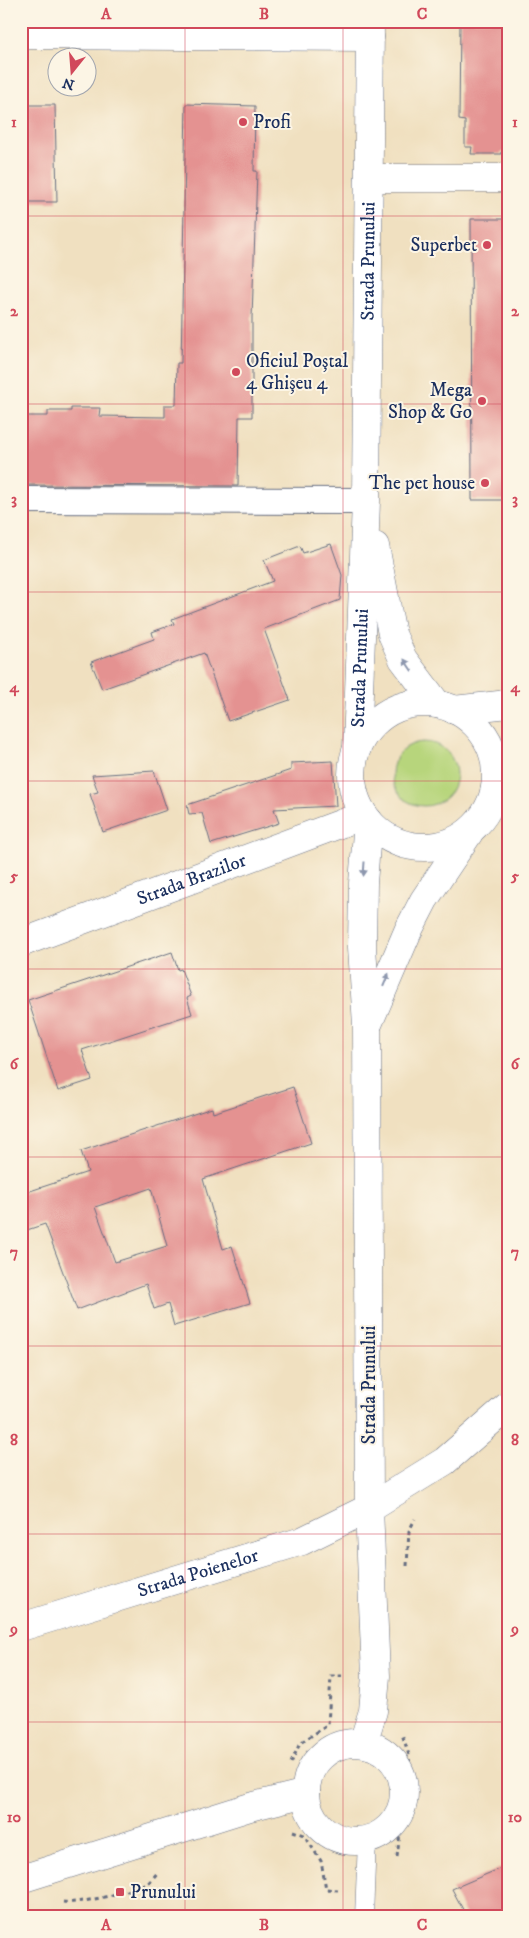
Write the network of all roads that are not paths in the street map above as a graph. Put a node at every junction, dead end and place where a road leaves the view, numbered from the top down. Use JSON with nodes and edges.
{"nodes":[{"id":1,"x":370,"y":29,"type":"edge"},
{"id":2,"x":21,"y":35,"type":"edge"},
{"id":3,"x":369,"y":178,"type":"junction"},
{"id":4,"x":508,"y":178,"type":"edge"},
{"id":5,"x":21,"y":500,"type":"edge"},
{"id":6,"x":366,"y":501,"type":"junction"},
{"id":7,"x":508,"y":704,"type":"edge"},
{"id":8,"x":446,"y":707,"type":"junction"},
{"id":9,"x":357,"y":747,"type":"junction"},
{"id":10,"x":502,"y":776,"type":"edge"},
{"id":11,"x":366,"y":818,"type":"junction"},
{"id":12,"x":470,"y":831,"type":"junction"},
{"id":13,"x":21,"y":943,"type":"edge"},
{"id":14,"x":367,"y":1025,"type":"junction"},
{"id":15,"x":508,"y":1406,"type":"edge"},
{"id":16,"x":369,"y":1508,"type":"junction"},
{"id":17,"x":21,"y":1627,"type":"edge"},
{"id":18,"x":363,"y":1743,"type":"junction"},
{"id":19,"x":306,"y":1793,"type":"junction"},
{"id":20,"x":367,"y":1840,"type":"junction"},
{"id":21,"x":21,"y":1879,"type":"edge"},
{"id":22,"x":364,"y":1917,"type":"edge"}],
"edges":[{"from":1,"to":2,"type":"street"},
{"from":1,"to":3,"type":"street","name":"Strada Prunului"},
{"from":3,"to":4,"type":"street"},
{"from":3,"to":6,"type":"street","name":"Strada Prunului"},
{"from":5,"to":6,"type":"street"},
{"from":8,"to":6,"type":"street","name":"Strada Prunului","one_way":true},
{"from":6,"to":9,"type":"street","name":"Strada Prunului"},
{"from":7,"to":8,"type":"street"},
{"from":8,"to":9,"type":"street"},
{"from":8,"to":10,"type":"street"},
{"from":9,"to":11,"type":"street"},
{"from":10,"to":12,"type":"street"},
{"from":11,"to":12,"type":"street"},
{"from":11,"to":13,"type":"street","name":"Strada Brazilor"},
{"from":11,"to":14,"type":"street","name":"Strada Prunului","one_way":true},
{"from":14,"to":12,"type":"street","name":"Strada Prunului","one_way":true},
{"from":14,"to":16,"type":"street","name":"Strada Prunului"},
{"from":15,"to":16,"type":"street","name":"Strada Poienelor"},
{"from":16,"to":17,"type":"street","name":"Strada Poienelor"},
{"from":16,"to":18,"type":"street","name":"Strada Prunului"},
{"from":18,"to":19,"type":"street"},
{"from":18,"to":20,"type":"street"},
{"from":19,"to":20,"type":"street"},
{"from":19,"to":21,"type":"street"},
{"from":20,"to":22,"type":"lane"}]}
